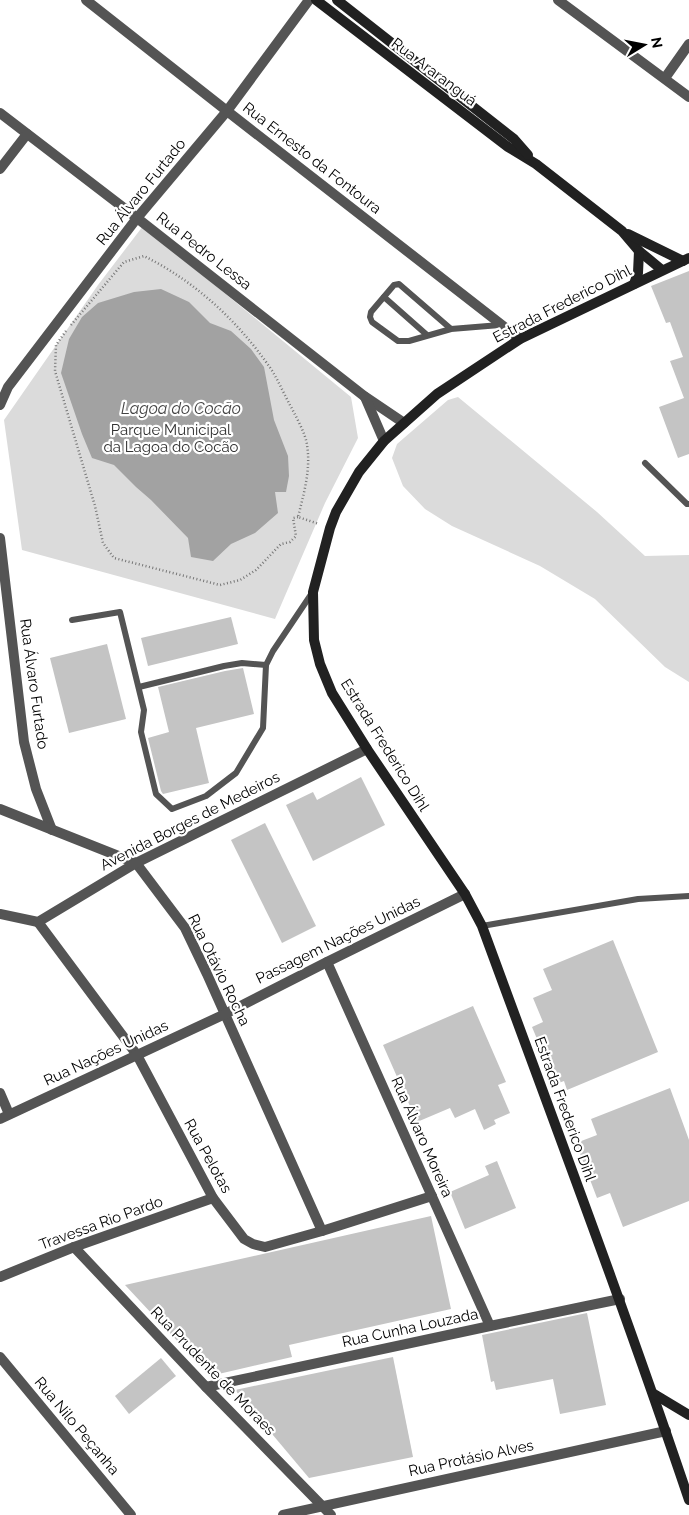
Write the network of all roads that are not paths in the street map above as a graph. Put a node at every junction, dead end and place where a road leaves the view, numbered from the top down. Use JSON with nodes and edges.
{"nodes":[{"id":1,"x":86,"y":0,"type":"edge"},
{"id":2,"x":309,"y":0,"type":"edge"},
{"id":3,"x":316,"y":0,"type":"edge"},
{"id":4,"x":337,"y":0,"type":"edge"},
{"id":5,"x":558,"y":0,"type":"edge"},
{"id":6,"x":346,"y":4,"type":"edge"},
{"id":7,"x":689,"y":44,"type":"edge"},
{"id":8,"x":665,"y":78,"type":"junction"},
{"id":9,"x":689,"y":97,"type":"edge"},
{"id":10,"x":227,"y":112,"type":"junction"},
{"id":11,"x":0,"y":113,"type":"edge"},
{"id":12,"x":27,"y":134,"type":"junction"},
{"id":13,"x":536,"y":164,"type":"junction"},
{"id":14,"x":0,"y":169,"type":"edge"},
{"id":15,"x":137,"y":218,"type":"junction"},
{"id":16,"x":622,"y":231,"type":"junction"},
{"id":17,"x":639,"y":250,"type":"junction"},
{"id":18,"x":686,"y":260,"type":"edge"},
{"id":19,"x":662,"y":270,"type":"junction"},
{"id":20,"x":634,"y":284,"type":"junction"},
{"id":21,"x":384,"y":297,"type":"junction"},
{"id":22,"x":502,"y":324,"type":"junction"},
{"id":23,"x":451,"y":329,"type":"junction"},
{"id":24,"x":427,"y":335,"type":"junction"},
{"id":25,"x":520,"y":339,"type":"junction"},
{"id":26,"x":364,"y":396,"type":"junction"},
{"id":27,"x":0,"y":405,"type":"edge"},
{"id":28,"x":404,"y":422,"type":"junction"},
{"id":29,"x":384,"y":441,"type":"junction"},
{"id":30,"x":645,"y":462,"type":"dead end"},
{"id":31,"x":689,"y":504,"type":"edge"},
{"id":32,"x":0,"y":538,"type":"edge"},
{"id":33,"x":313,"y":592,"type":"junction"},
{"id":34,"x":72,"y":620,"type":"dead end"},
{"id":35,"x":266,"y":665,"type":"junction"},
{"id":36,"x":139,"y":687,"type":"junction"},
{"id":37,"x":367,"y":749,"type":"junction"},
{"id":38,"x":0,"y":809,"type":"edge"},
{"id":39,"x":52,"y":830,"type":"junction"},
{"id":40,"x":136,"y":863,"type":"junction"},
{"id":41,"x":465,"y":894,"type":"junction"},
{"id":42,"x":689,"y":896,"type":"edge"},
{"id":43,"x":0,"y":914,"type":"edge"},
{"id":44,"x":38,"y":922,"type":"junction"},
{"id":45,"x":482,"y":926,"type":"junction"},
{"id":46,"x":327,"y":962,"type":"junction"},
{"id":47,"x":224,"y":1014,"type":"junction"},
{"id":48,"x":138,"y":1055,"type":"junction"},
{"id":49,"x":0,"y":1093,"type":"edge"},
{"id":50,"x":5,"y":1117,"type":"edge"},
{"id":51,"x":432,"y":1196,"type":"junction"},
{"id":52,"x":213,"y":1198,"type":"junction"},
{"id":53,"x":322,"y":1231,"type":"junction"},
{"id":54,"x":74,"y":1247,"type":"junction"},
{"id":55,"x":0,"y":1277,"type":"edge"},
{"id":56,"x":620,"y":1299,"type":"junction"},
{"id":57,"x":490,"y":1326,"type":"junction"},
{"id":58,"x":0,"y":1357,"type":"edge"},
{"id":59,"x":206,"y":1387,"type":"junction"},
{"id":60,"x":654,"y":1394,"type":"junction"},
{"id":61,"x":689,"y":1415,"type":"edge"},
{"id":62,"x":666,"y":1431,"type":"junction"},
{"id":63,"x":689,"y":1500,"type":"edge"},
{"id":64,"x":323,"y":1507,"type":"junction"},
{"id":65,"x":131,"y":1515,"type":"edge"},
{"id":66,"x":283,"y":1515,"type":"edge"},
{"id":67,"x":331,"y":1515,"type":"edge"}],
"edges":[{"from":1,"to":10,"type":"street","name":"Rua Ernesto da Fontoura"},
{"from":2,"to":10,"type":"street","name":"Rua Álvaro Furtado"},
{"from":3,"to":13,"type":"main road","name":"Rua Araranguá"},
{"from":4,"to":6,"type":"main road","name":"Rua Araranguá"},
{"from":5,"to":8,"type":"street"},
{"from":6,"to":13,"type":"main road","name":"Rua Araranguá"},
{"from":7,"to":8,"type":"street"},
{"from":8,"to":9,"type":"street"},
{"from":10,"to":15,"type":"street","name":"Rua Álvaro Furtado"},
{"from":10,"to":22,"type":"street","name":"Rua Ernesto da Fontoura"},
{"from":11,"to":12,"type":"street","name":"Rua Pedro Lessa"},
{"from":12,"to":14,"type":"street"},
{"from":12,"to":15,"type":"street","name":"Rua Pedro Lessa"},
{"from":13,"to":16,"type":"main road","name":"Rua Araranguá"},
{"from":15,"to":26,"type":"street","name":"Rua Pedro Lessa"},
{"from":15,"to":27,"type":"street","name":"Rua Álvaro Furtado"},
{"from":16,"to":17,"type":"main road","name":"Rua Araranguá"},
{"from":16,"to":18,"type":"main road","name":"Rua Araranguá"},
{"from":17,"to":19,"type":"main road","name":"Rua Araranguá"},
{"from":17,"to":20,"type":"main road"},
{"from":18,"to":19,"type":"main road","name":"Estrada Frederico Dihl"},
{"from":19,"to":20,"type":"main road","name":"Estrada Frederico Dihl"},
{"from":20,"to":25,"type":"main road","name":"Estrada Frederico Dihl"},
{"from":21,"to":23,"type":"lane"},
{"from":21,"to":24,"type":"lane"},
{"from":21,"to":24,"type":"lane"},
{"from":22,"to":23,"type":"lane"},
{"from":22,"to":25,"type":"street","name":"Rua Ernesto da Fontoura"},
{"from":23,"to":24,"type":"lane"},
{"from":25,"to":28,"type":"main road","name":"Estrada Frederico Dihl"},
{"from":26,"to":28,"type":"street","name":"Rua Pedro Lessa"},
{"from":26,"to":29,"type":"street","name":"Rua Pedro Lessa"},
{"from":28,"to":29,"type":"main road","name":"Estrada Frederico Dihl"},
{"from":29,"to":33,"type":"main road","name":"Estrada Frederico Dihl"},
{"from":30,"to":31,"type":"lane"},
{"from":32,"to":39,"type":"street","name":"Rua Álvaro Furtado"},
{"from":33,"to":35,"type":"lane"},
{"from":33,"to":37,"type":"main road","name":"Estrada Frederico Dihl"},
{"from":34,"to":36,"type":"lane"},
{"from":35,"to":36,"type":"lane"},
{"from":35,"to":36,"type":"lane"},
{"from":37,"to":40,"type":"street","name":"Avenida Borges de Medeiros"},
{"from":37,"to":41,"type":"main road","name":"Estrada Frederico Dihl"},
{"from":38,"to":39,"type":"street"},
{"from":39,"to":40,"type":"street"},
{"from":40,"to":44,"type":"street","name":"Avenida Borges de Medeiros"},
{"from":40,"to":47,"type":"street","name":"Rua Otávio Rocha"},
{"from":41,"to":45,"type":"main road","name":"Estrada Frederico Dihl"},
{"from":41,"to":46,"type":"street","name":"Passagem Nações Unidas"},
{"from":42,"to":45,"type":"lane"},
{"from":43,"to":44,"type":"street"},
{"from":44,"to":48,"type":"street","name":"Rua Pelotas"},
{"from":45,"to":56,"type":"main road","name":"Estrada Frederico Dihl"},
{"from":46,"to":47,"type":"street","name":"Passagem Nações Unidas"},
{"from":46,"to":51,"type":"street","name":"Rua Álvaro Moreira"},
{"from":47,"to":48,"type":"street","name":"Rua Nações Unidas"},
{"from":47,"to":53,"type":"street","name":"Rua Otávio Rocha"},
{"from":48,"to":50,"type":"street","name":"Rua Nações Unidas"},
{"from":48,"to":52,"type":"street","name":"Rua Pelotas"},
{"from":49,"to":50,"type":"street"},
{"from":51,"to":53,"type":"street","name":"Rua Pelotas"},
{"from":51,"to":57,"type":"street","name":"Rua Álvaro Moreira"},
{"from":52,"to":53,"type":"street","name":"Rua Pelotas"},
{"from":52,"to":54,"type":"street","name":"Travessa Rio Pardo"},
{"from":54,"to":55,"type":"street","name":"Travessa Rio Pardo"},
{"from":54,"to":59,"type":"street","name":"Rua Prudente de Moraes"},
{"from":56,"to":57,"type":"street","name":"Rua Cunha Louzada"},
{"from":56,"to":60,"type":"main road","name":"Estrada Frederico Dihl"},
{"from":57,"to":59,"type":"street","name":"Rua Cunha Louzada"},
{"from":58,"to":65,"type":"street","name":"Rua Nilo Peçanha"},
{"from":59,"to":64,"type":"street","name":"Rua Prudente de Moraes"},
{"from":60,"to":61,"type":"main road"},
{"from":60,"to":62,"type":"main road","name":"Estrada Frederico Dihl"},
{"from":62,"to":63,"type":"main road","name":"Estrada Frederico Dihl"},
{"from":62,"to":64,"type":"street","name":"Rua Protásio Alves"},
{"from":64,"to":66,"type":"street","name":"Rua Protásio Alves"},
{"from":64,"to":67,"type":"street","name":"Rua Prudente de Moraes"}]}
